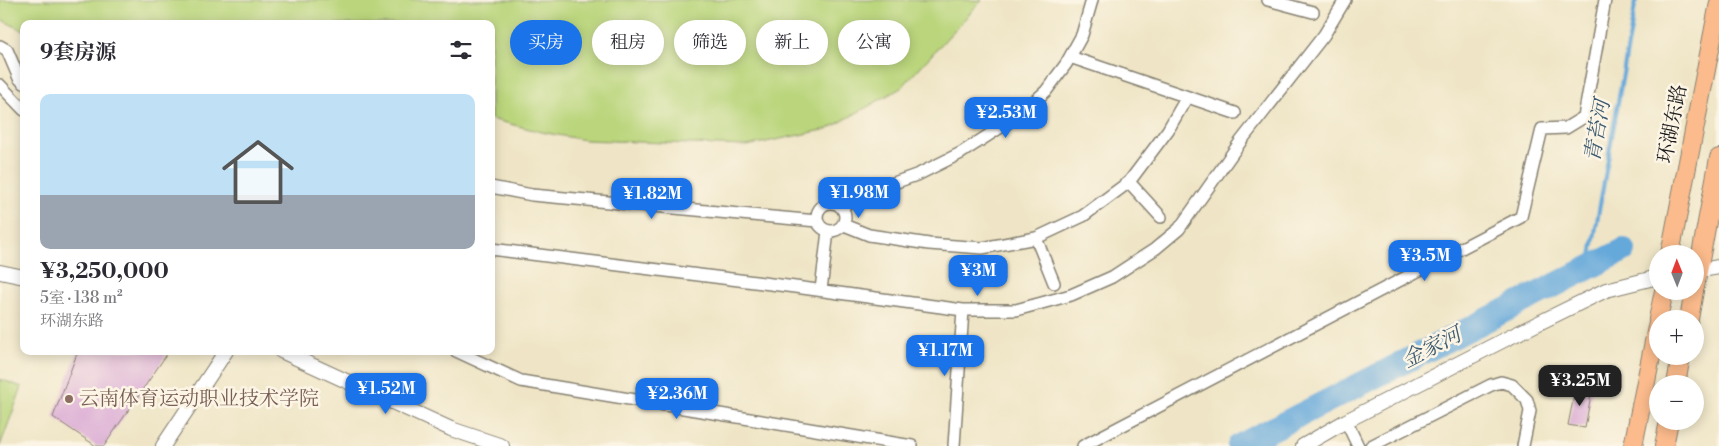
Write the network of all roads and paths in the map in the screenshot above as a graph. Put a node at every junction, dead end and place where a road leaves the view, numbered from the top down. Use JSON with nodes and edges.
{"nodes":[{"id":1,"x":1092,"y":0,"type":"edge"},
{"id":2,"x":1268,"y":0,"type":"edge"},
{"id":3,"x":1345,"y":0,"type":"edge"},
{"id":4,"x":1605,"y":0,"type":"edge"},
{"id":5,"x":1719,"y":3,"type":"edge"},
{"id":6,"x":1313,"y":12,"type":"dead end"},
{"id":7,"x":0,"y":46,"type":"edge"},
{"id":8,"x":1070,"y":57,"type":"junction"},
{"id":9,"x":20,"y":79,"type":"edge"},
{"id":10,"x":0,"y":86,"type":"edge"},
{"id":11,"x":1187,"y":97,"type":"junction"},
{"id":12,"x":20,"y":106,"type":"edge"},
{"id":13,"x":1235,"y":113,"type":"dead end"},
{"id":14,"x":1719,"y":158,"type":"edge"},
{"id":15,"x":1129,"y":182,"type":"junction"},
{"id":16,"x":495,"y":188,"type":"edge"},
{"id":17,"x":842,"y":208,"type":"junction"},
{"id":18,"x":1161,"y":217,"type":"dead end"},
{"id":19,"x":817,"y":221,"type":"junction"},
{"id":20,"x":844,"y":225,"type":"junction"},
{"id":21,"x":828,"y":231,"type":"junction"},
{"id":22,"x":1036,"y":238,"type":"junction"},
{"id":23,"x":1672,"y":245,"type":"edge"},
{"id":24,"x":1702,"y":245,"type":"edge"},
{"id":25,"x":495,"y":249,"type":"edge"},
{"id":26,"x":1719,"y":267,"type":"edge"},
{"id":27,"x":0,"y":272,"type":"edge"},
{"id":28,"x":1704,"y":273,"type":"edge"},
{"id":29,"x":20,"y":276,"type":"edge"},
{"id":30,"x":1649,"y":279,"type":"edge"},
{"id":31,"x":1054,"y":283,"type":"dead end"},
{"id":32,"x":821,"y":290,"type":"junction"},
{"id":33,"x":963,"y":310,"type":"junction"},
{"id":34,"x":223,"y":355,"type":"edge"},
{"id":35,"x":290,"y":355,"type":"edge"},
{"id":36,"x":465,"y":355,"type":"edge"},
{"id":37,"x":1649,"y":365,"type":"edge"},
{"id":38,"x":1346,"y":421,"type":"junction"},
{"id":39,"x":1667,"y":430,"type":"edge"},
{"id":40,"x":163,"y":446,"type":"edge"},
{"id":41,"x":502,"y":446,"type":"edge"},
{"id":42,"x":912,"y":446,"type":"edge"},
{"id":43,"x":954,"y":446,"type":"edge"},
{"id":44,"x":1083,"y":446,"type":"edge"},
{"id":45,"x":1303,"y":446,"type":"edge"},
{"id":46,"x":1358,"y":446,"type":"edge"},
{"id":47,"x":1371,"y":446,"type":"edge"},
{"id":48,"x":1523,"y":446,"type":"edge"},
{"id":49,"x":1633,"y":446,"type":"edge"},
{"id":50,"x":1664,"y":446,"type":"edge"}],
"edges":[{"from":1,"to":8,"type":"street"},
{"from":2,"to":6,"type":"street"},
{"from":3,"to":33,"type":"street"},
{"from":4,"to":44,"type":"street"},
{"from":5,"to":23,"type":"main road","name":"环湖东路"},
{"from":7,"to":9,"type":"street"},
{"from":8,"to":11,"type":"street"},
{"from":8,"to":17,"type":"street"},
{"from":10,"to":12,"type":"street"},
{"from":11,"to":13,"type":"street"},
{"from":11,"to":15,"type":"street"},
{"from":14,"to":24,"type":"main road"},
{"from":15,"to":18,"type":"street"},
{"from":15,"to":22,"type":"street"},
{"from":16,"to":19,"type":"street"},
{"from":17,"to":19,"type":"street"},
{"from":17,"to":20,"type":"street"},
{"from":19,"to":21,"type":"street"},
{"from":20,"to":21,"type":"street"},
{"from":20,"to":22,"type":"street"},
{"from":21,"to":32,"type":"street"},
{"from":22,"to":31,"type":"street"},
{"from":25,"to":32,"type":"street"},
{"from":26,"to":28,"type":"street"},
{"from":27,"to":29,"type":"street"},
{"from":30,"to":38,"type":"street"},
{"from":32,"to":33,"type":"street"},
{"from":33,"to":43,"type":"street"},
{"from":34,"to":40,"type":"street"},
{"from":35,"to":41,"type":"street"},
{"from":36,"to":42,"type":"street"},
{"from":37,"to":49,"type":"main road"},
{"from":38,"to":45,"type":"street"},
{"from":38,"to":46,"type":"street"},
{"from":39,"to":50,"type":"main road"},
{"from":47,"to":48,"type":"street"}]}
